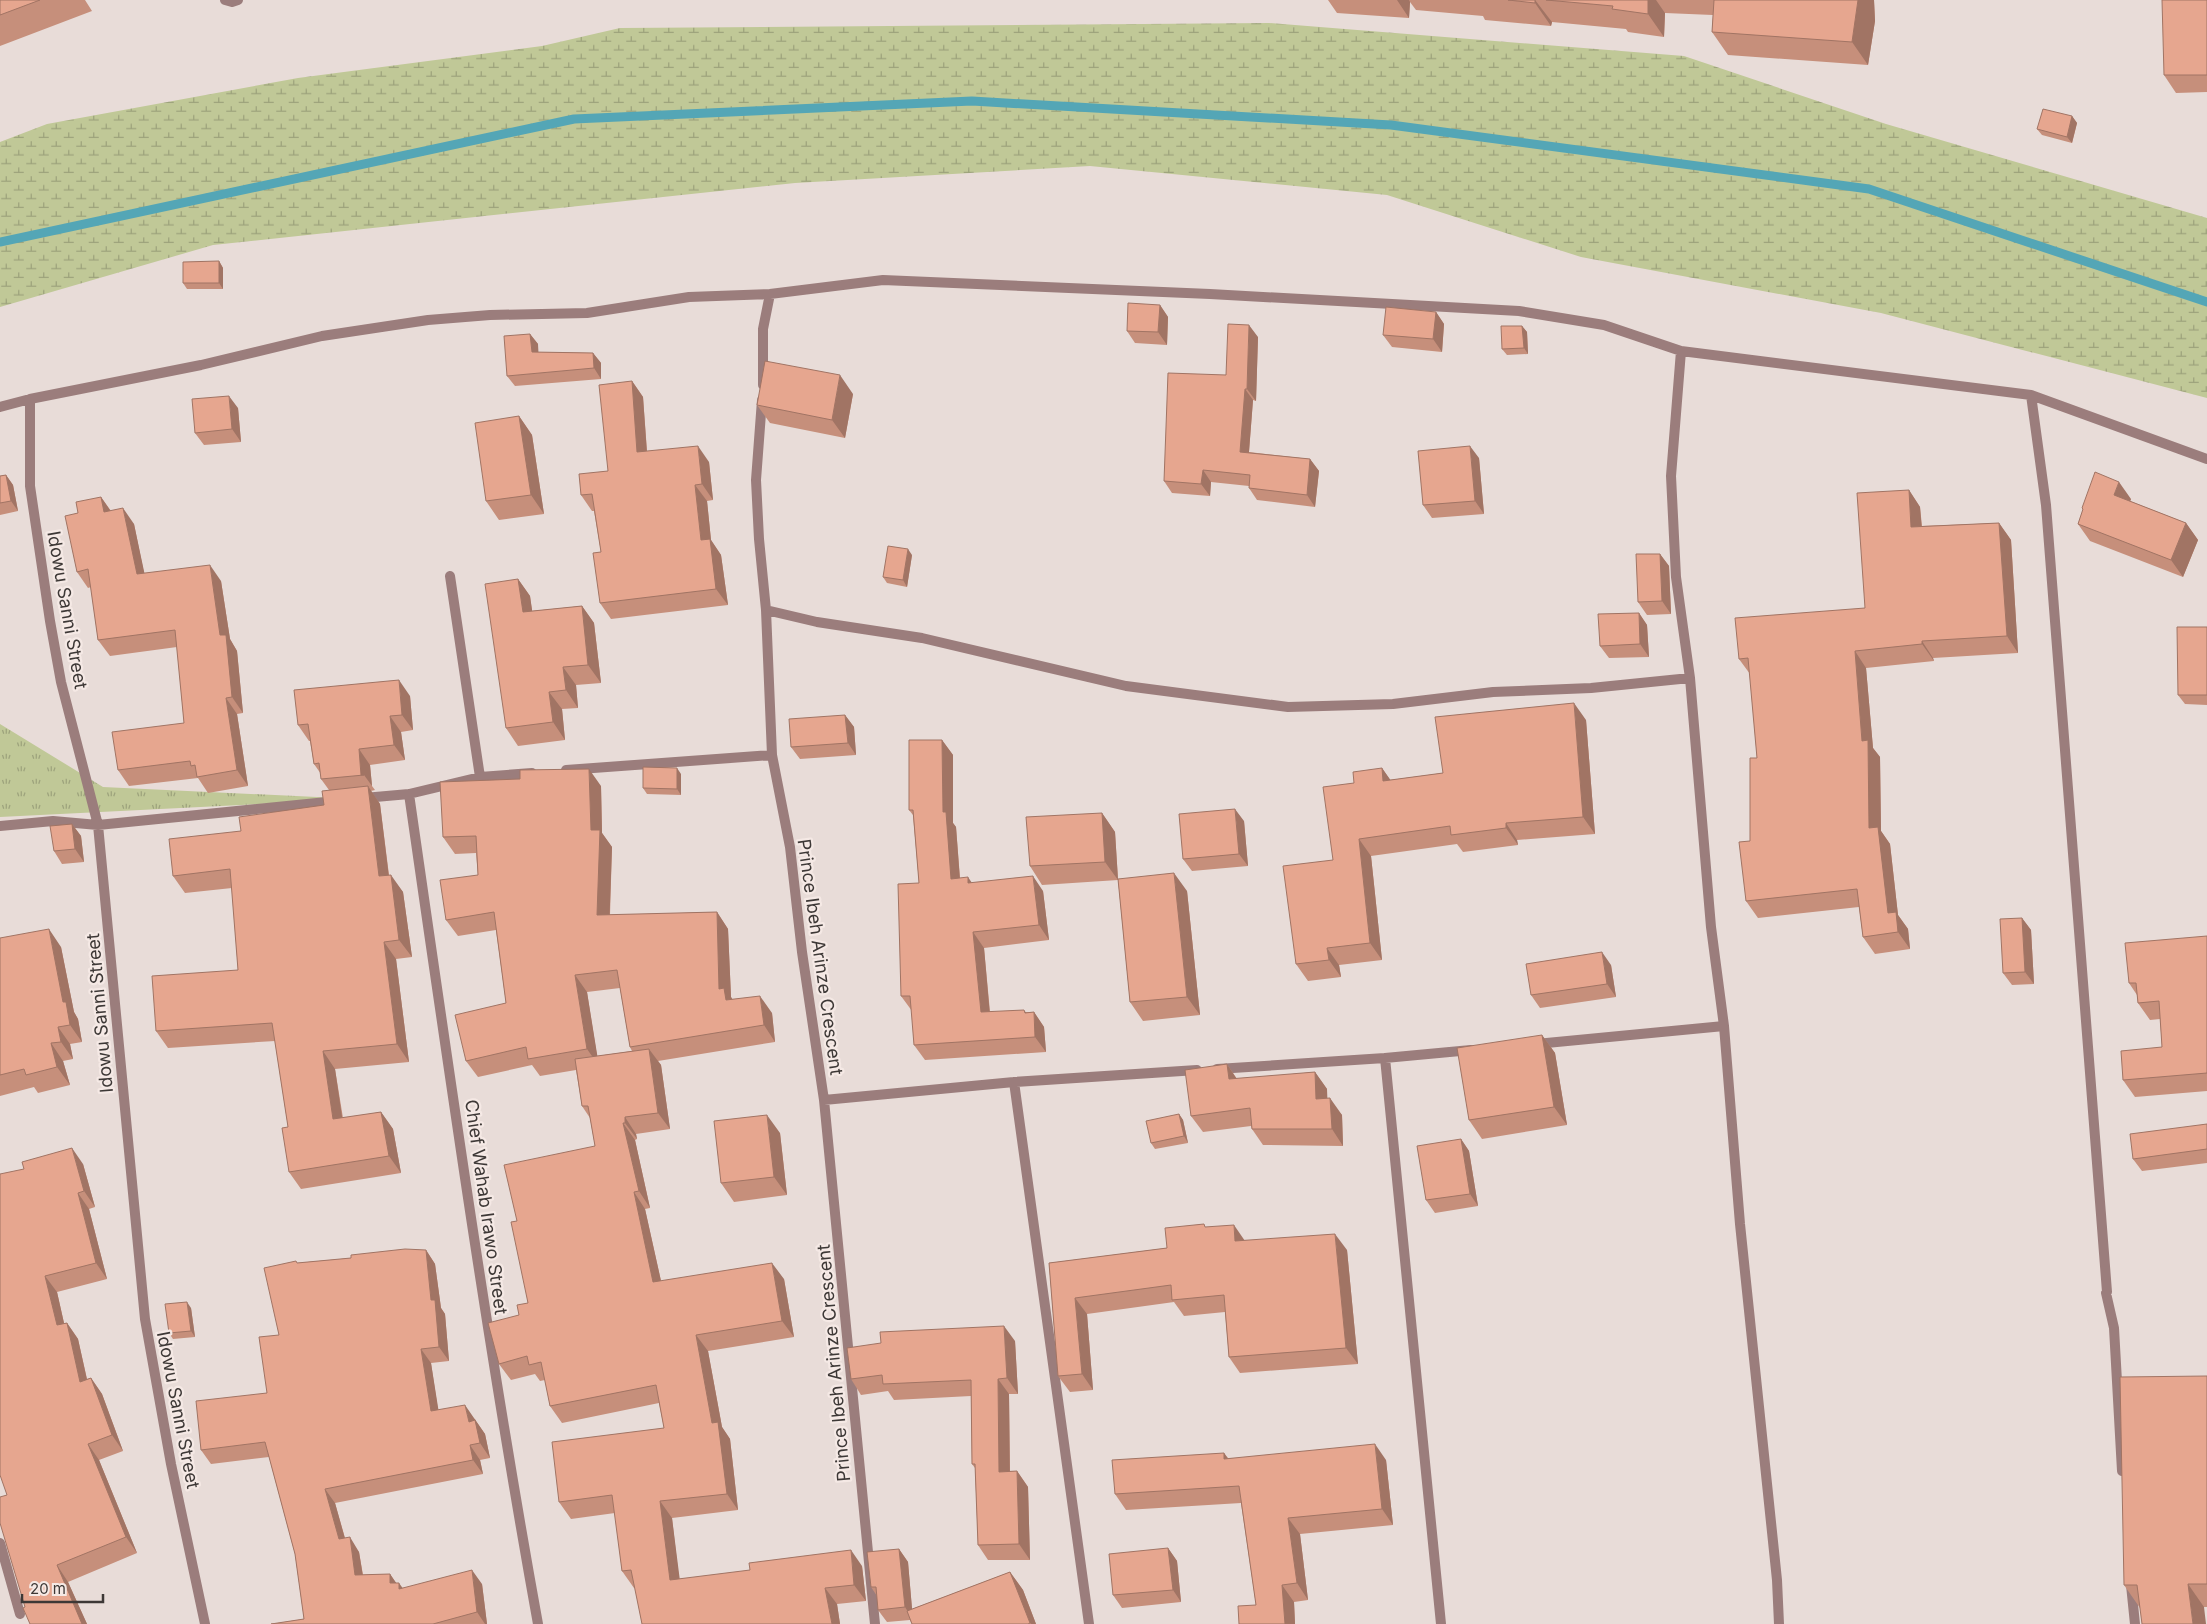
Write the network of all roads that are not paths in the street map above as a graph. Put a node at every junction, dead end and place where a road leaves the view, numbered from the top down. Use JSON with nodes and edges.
{"nodes":[{"id":1,"x":225,"y":0,"type":"edge"},
{"id":2,"x":238,"y":0,"type":"edge"},
{"id":3,"x":770,"y":294,"type":"junction"},
{"id":4,"x":1681,"y":351,"type":"junction"},
{"id":5,"x":2031,"y":395,"type":"junction"},
{"id":6,"x":30,"y":399,"type":"junction"},
{"id":7,"x":0,"y":407,"type":"edge"},
{"id":8,"x":2207,"y":458,"type":"edge"},
{"id":9,"x":450,"y":576,"type":"dead end"},
{"id":10,"x":766,"y":610,"type":"junction"},
{"id":11,"x":1690,"y":678,"type":"junction"},
{"id":12,"x":772,"y":754,"type":"junction"},
{"id":13,"x":558,"y":771,"type":"edge"},
{"id":14,"x":538,"y":772,"type":"edge"},
{"id":15,"x":480,"y":777,"type":"junction"},
{"id":16,"x":409,"y":794,"type":"junction"},
{"id":17,"x":98,"y":825,"type":"junction"},
{"id":18,"x":0,"y":826,"type":"edge"},
{"id":19,"x":1724,"y":1026,"type":"junction"},
{"id":20,"x":1530,"y":1044,"type":"edge"},
{"id":21,"x":1482,"y":1049,"type":"edge"},
{"id":22,"x":1385,"y":1058,"type":"junction"},
{"id":23,"x":1014,"y":1082,"type":"junction"},
{"id":24,"x":824,"y":1100,"type":"junction"},
{"id":25,"x":2123,"y":1478,"type":"edge"},
{"id":26,"x":0,"y":1543,"type":"edge"},
{"id":27,"x":2130,"y":1576,"type":"edge"},
{"id":28,"x":20,"y":1614,"type":"edge"},
{"id":29,"x":205,"y":1624,"type":"edge"},
{"id":30,"x":538,"y":1624,"type":"edge"},
{"id":31,"x":874,"y":1624,"type":"edge"},
{"id":32,"x":1089,"y":1624,"type":"edge"},
{"id":33,"x":1441,"y":1624,"type":"edge"},
{"id":34,"x":1779,"y":1624,"type":"edge"},
{"id":35,"x":2135,"y":1624,"type":"edge"}],
"edges":[{"from":1,"to":2,"type":"street"},
{"from":3,"to":4,"type":"street"},
{"from":3,"to":6,"type":"street"},
{"from":3,"to":10,"type":"street","name":"Prince Ibeh Arinze Crescent"},
{"from":4,"to":5,"type":"street"},
{"from":4,"to":11,"type":"street"},
{"from":5,"to":8,"type":"street"},
{"from":5,"to":25,"type":"street"},
{"from":6,"to":7,"type":"street"},
{"from":6,"to":17,"type":"street","name":"Idowu Sanni Street"},
{"from":9,"to":15,"type":"street"},
{"from":10,"to":11,"type":"street"},
{"from":10,"to":12,"type":"street","name":"Prince Ibeh Arinze Crescent"},
{"from":11,"to":19,"type":"street"},
{"from":12,"to":13,"type":"street"},
{"from":12,"to":24,"type":"street","name":"Prince Ibeh Arinze Crescent"},
{"from":14,"to":15,"type":"street"},
{"from":15,"to":16,"type":"street"},
{"from":16,"to":17,"type":"street"},
{"from":16,"to":30,"type":"street","name":"Chief Wahab Irawo Street"},
{"from":17,"to":18,"type":"street"},
{"from":17,"to":29,"type":"street","name":"Idowu Sanni Street"},
{"from":19,"to":20,"type":"street"},
{"from":19,"to":34,"type":"street"},
{"from":21,"to":22,"type":"street"},
{"from":22,"to":23,"type":"street"},
{"from":22,"to":33,"type":"street"},
{"from":23,"to":24,"type":"street"},
{"from":23,"to":32,"type":"street"},
{"from":24,"to":31,"type":"street","name":"Prince Ibeh Arinze Crescent"},
{"from":26,"to":28,"type":"street"},
{"from":27,"to":35,"type":"street"}]}
